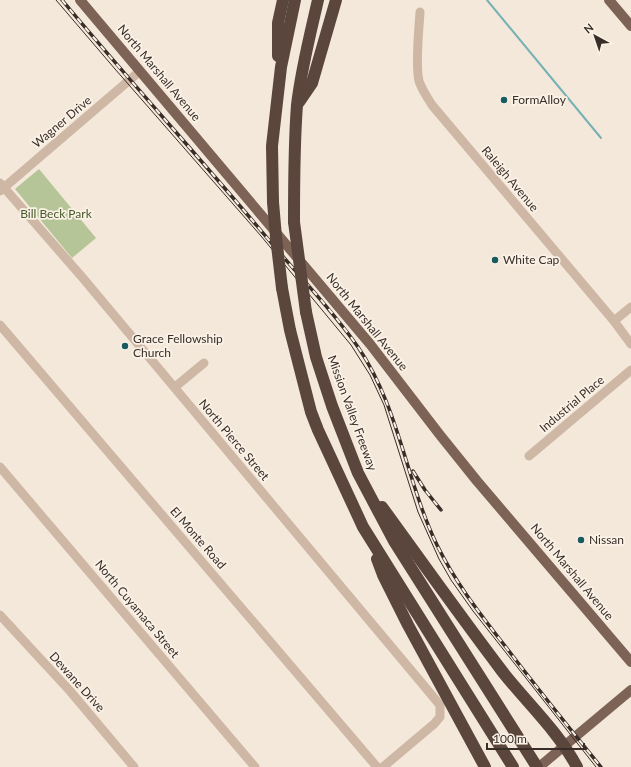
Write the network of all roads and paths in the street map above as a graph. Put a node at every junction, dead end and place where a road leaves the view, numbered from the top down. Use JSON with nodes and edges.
{"nodes":[{"id":1,"x":80,"y":0,"type":"edge"},
{"id":2,"x":283,"y":0,"type":"edge"},
{"id":3,"x":295,"y":0,"type":"edge"},
{"id":4,"x":318,"y":0,"type":"edge"},
{"id":5,"x":336,"y":0,"type":"edge"},
{"id":6,"x":609,"y":0,"type":"edge"},
{"id":7,"x":420,"y":12,"type":"dead end"},
{"id":8,"x":631,"y":26,"type":"edge"},
{"id":9,"x":140,"y":71,"type":"junction"},
{"id":10,"x":298,"y":105,"type":"junction"},
{"id":11,"x":276,"y":106,"type":"junction"},
{"id":12,"x":1,"y":187,"type":"edge"},
{"id":13,"x":631,"y":307,"type":"edge"},
{"id":14,"x":614,"y":321,"type":"junction"},
{"id":15,"x":0,"y":325,"type":"edge"},
{"id":16,"x":631,"y":344,"type":"edge"},
{"id":17,"x":204,"y":364,"type":"dead end"},
{"id":18,"x":631,"y":370,"type":"edge"},
{"id":19,"x":175,"y":388,"type":"junction"},
{"id":20,"x":529,"y":456,"type":"dead end"},
{"id":21,"x":0,"y":467,"type":"edge"},
{"id":22,"x":358,"y":473,"type":"junction"},
{"id":23,"x":363,"y":527,"type":"junction"},
{"id":24,"x":0,"y":615,"type":"edge"},
{"id":25,"x":631,"y":662,"type":"edge"},
{"id":26,"x":631,"y":690,"type":"edge"},
{"id":27,"x":564,"y":746,"type":"junction"},
{"id":28,"x":134,"y":767,"type":"edge"},
{"id":29,"x":255,"y":767,"type":"edge"},
{"id":30,"x":377,"y":767,"type":"edge"},
{"id":31,"x":383,"y":767,"type":"edge"},
{"id":32,"x":485,"y":767,"type":"edge"},
{"id":33,"x":513,"y":767,"type":"edge"},
{"id":34,"x":538,"y":767,"type":"edge"},
{"id":35,"x":577,"y":767,"type":"edge"}],
"edges":[{"from":1,"to":9,"type":"main road","name":"North Marshall Avenue"},
{"from":2,"to":11,"type":"highway"},
{"from":3,"to":11,"type":"highway"},
{"from":4,"to":10,"type":"highway","name":"Mission Valley Freeway"},
{"from":5,"to":10,"type":"highway"},
{"from":6,"to":8,"type":"main road"},
{"from":7,"to":14,"type":"street","name":"Raleigh Avenue"},
{"from":9,"to":12,"type":"street","name":"Wagner Drive"},
{"from":9,"to":25,"type":"main road","name":"North Marshall Avenue"},
{"from":10,"to":22,"type":"highway","name":"Mission Valley Freeway","bridge":true},
{"from":11,"to":23,"type":"highway","bridge":true},
{"from":12,"to":19,"type":"street","name":"North Pierce Street"},
{"from":13,"to":14,"type":"street"},
{"from":14,"to":16,"type":"street","name":"Raleigh Avenue"},
{"from":15,"to":30,"type":"street","name":"El Monte Road"},
{"from":17,"to":19,"type":"street"},
{"from":18,"to":20,"type":"street","name":"Industrial Place"},
{"from":19,"to":31,"type":"street","name":"North Pierce Street"},
{"from":21,"to":29,"type":"street","name":"North Cuyamaca Street"},
{"from":22,"to":27,"type":"highway"},
{"from":22,"to":34,"type":"highway","name":"Mission Valley Freeway"},
{"from":23,"to":32,"type":"highway"},
{"from":23,"to":33,"type":"highway"},
{"from":24,"to":28,"type":"street","name":"Dewane Drive"},
{"from":26,"to":27,"type":"main road"},
{"from":27,"to":34,"type":"main road"},
{"from":27,"to":35,"type":"highway"}]}
